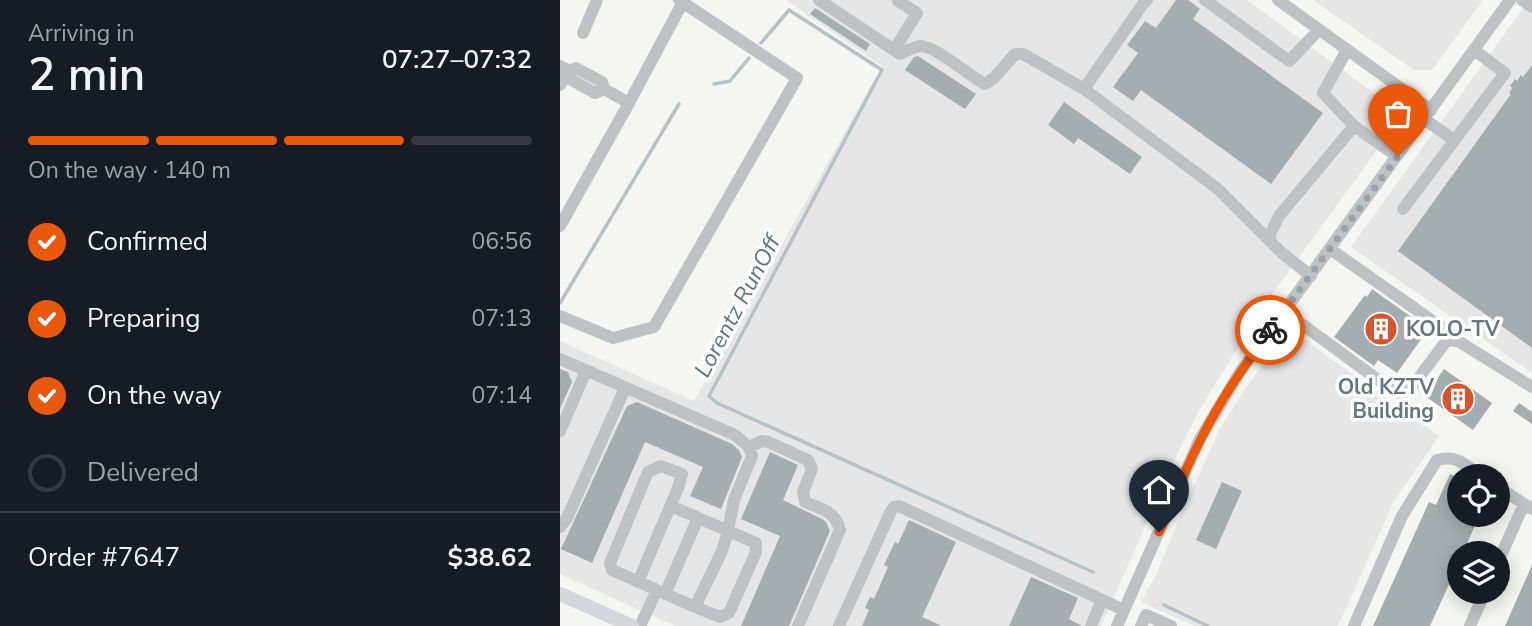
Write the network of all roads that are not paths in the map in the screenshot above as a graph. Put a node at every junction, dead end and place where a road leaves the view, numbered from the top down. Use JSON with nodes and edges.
{"nodes":[{"id":1,"x":597,"y":0,"type":"edge"},
{"id":2,"x":819,"y":0,"type":"edge"},
{"id":3,"x":899,"y":0,"type":"edge"},
{"id":4,"x":1147,"y":0,"type":"edge"},
{"id":5,"x":1205,"y":0,"type":"edge"},
{"id":6,"x":1278,"y":0,"type":"edge"},
{"id":7,"x":1510,"y":0,"type":"edge"},
{"id":8,"x":1522,"y":0,"type":"edge"},
{"id":9,"x":681,"y":1,"type":"edge"},
{"id":10,"x":1532,"y":7,"type":"edge"},
{"id":11,"x":1319,"y":30,"type":"junction"},
{"id":12,"x":583,"y":33,"type":"dead end"},
{"id":13,"x":894,"y":50,"type":"junction"},
{"id":14,"x":1347,"y":50,"type":"junction"},
{"id":15,"x":1474,"y":50,"type":"junction"},
{"id":16,"x":567,"y":69,"type":"edge"},
{"id":17,"x":560,"y":85,"type":"edge"},
{"id":18,"x":1084,"y":89,"type":"junction"},
{"id":19,"x":629,"y":103,"type":"junction"},
{"id":20,"x":1427,"y":114,"type":"junction"},
{"id":21,"x":1354,"y":126,"type":"junction"},
{"id":22,"x":1454,"y":140,"type":"junction"},
{"id":23,"x":1398,"y":156,"type":"junction"},
{"id":24,"x":1403,"y":209,"type":"dead end"},
{"id":25,"x":560,"y":226,"type":"edge"},
{"id":26,"x":1268,"y":239,"type":"junction"},
{"id":27,"x":1330,"y":249,"type":"junction"},
{"id":28,"x":1311,"y":276,"type":"junction"},
{"id":29,"x":1284,"y":311,"type":"junction"},
{"id":30,"x":560,"y":316,"type":"edge"},
{"id":31,"x":1447,"y":341,"type":"junction"},
{"id":32,"x":560,"y":359,"type":"edge"},
{"id":33,"x":586,"y":371,"type":"junction"},
{"id":34,"x":1532,"y":387,"type":"edge"},
{"id":35,"x":625,"y":388,"type":"junction"},
{"id":36,"x":560,"y":431,"type":"edge"},
{"id":37,"x":749,"y":447,"type":"junction"},
{"id":38,"x":1463,"y":464,"type":"edge"},
{"id":39,"x":1510,"y":495,"type":"edge"},
{"id":40,"x":671,"y":506,"type":"junction"},
{"id":41,"x":1528,"y":506,"type":"edge"},
{"id":42,"x":698,"y":518,"type":"junction"},
{"id":43,"x":560,"y":527,"type":"edge"},
{"id":44,"x":728,"y":531,"type":"junction"},
{"id":45,"x":1509,"y":541,"type":"edge"},
{"id":46,"x":638,"y":582,"type":"junction"},
{"id":47,"x":661,"y":592,"type":"junction"},
{"id":48,"x":560,"y":594,"type":"edge"},
{"id":49,"x":1102,"y":600,"type":"junction"},
{"id":50,"x":1480,"y":604,"type":"edge"},
{"id":51,"x":695,"y":607,"type":"junction"},
{"id":52,"x":1125,"y":608,"type":"junction"},
{"id":53,"x":1144,"y":620,"type":"edge"},
{"id":54,"x":632,"y":626,"type":"edge"},
{"id":55,"x":640,"y":626,"type":"edge"},
{"id":56,"x":798,"y":626,"type":"edge"},
{"id":57,"x":839,"y":626,"type":"edge"},
{"id":58,"x":1091,"y":626,"type":"edge"},
{"id":59,"x":1117,"y":626,"type":"edge"},
{"id":60,"x":1171,"y":626,"type":"edge"},
{"id":61,"x":1354,"y":626,"type":"edge"},
{"id":62,"x":1470,"y":626,"type":"edge"}],
"edges":[{"from":1,"to":12,"type":"street"},
{"from":2,"to":13,"type":"street"},
{"from":3,"to":13,"type":"street"},
{"from":4,"to":18,"type":"street"},
{"from":5,"to":11,"type":"street"},
{"from":6,"to":11,"type":"street"},
{"from":7,"to":15,"type":"street"},
{"from":8,"to":10,"type":"street"},
{"from":9,"to":19,"type":"street"},
{"from":9,"to":30,"type":"street"},
{"from":11,"to":14,"type":"street"},
{"from":13,"to":18,"type":"street"},
{"from":14,"to":20,"type":"street"},
{"from":14,"to":21,"type":"street"},
{"from":15,"to":20,"type":"street"},
{"from":15,"to":22,"type":"street"},
{"from":16,"to":17,"type":"street"},
{"from":16,"to":19,"type":"street"},
{"from":18,"to":26,"type":"street"},
{"from":19,"to":25,"type":"street"},
{"from":20,"to":22,"type":"street"},
{"from":20,"to":23,"type":"street"},
{"from":21,"to":23,"type":"street"},
{"from":21,"to":26,"type":"street"},
{"from":22,"to":24,"type":"street"},
{"from":23,"to":27,"type":"street"},
{"from":26,"to":28,"type":"street"},
{"from":27,"to":28,"type":"street"},
{"from":27,"to":31,"type":"street"},
{"from":28,"to":29,"type":"street"},
{"from":29,"to":31,"type":"street"},
{"from":29,"to":52,"type":"street"},
{"from":31,"to":34,"type":"street"},
{"from":32,"to":33,"type":"street"},
{"from":33,"to":35,"type":"street"},
{"from":33,"to":36,"type":"street"},
{"from":35,"to":37,"type":"street"},
{"from":35,"to":43,"type":"street"},
{"from":37,"to":44,"type":"street"},
{"from":37,"to":56,"type":"street"},
{"from":38,"to":61,"type":"street"},
{"from":39,"to":41,"type":"street"},
{"from":40,"to":42,"type":"street"},
{"from":40,"to":46,"type":"street"},
{"from":40,"to":46,"type":"street"},
{"from":41,"to":45,"type":"street"},
{"from":42,"to":44,"type":"street"},
{"from":42,"to":47,"type":"street"},
{"from":44,"to":51,"type":"street"},
{"from":44,"to":51,"type":"street"},
{"from":46,"to":47,"type":"street"},
{"from":47,"to":51,"type":"street"},
{"from":47,"to":55,"type":"street"},
{"from":48,"to":54,"type":"main road"},
{"from":49,"to":52,"type":"street"},
{"from":49,"to":57,"type":"street"},
{"from":49,"to":58,"type":"street"},
{"from":50,"to":62,"type":"street"},
{"from":52,"to":53,"type":"street"},
{"from":52,"to":59,"type":"street"},
{"from":53,"to":60,"type":"street"}]}
